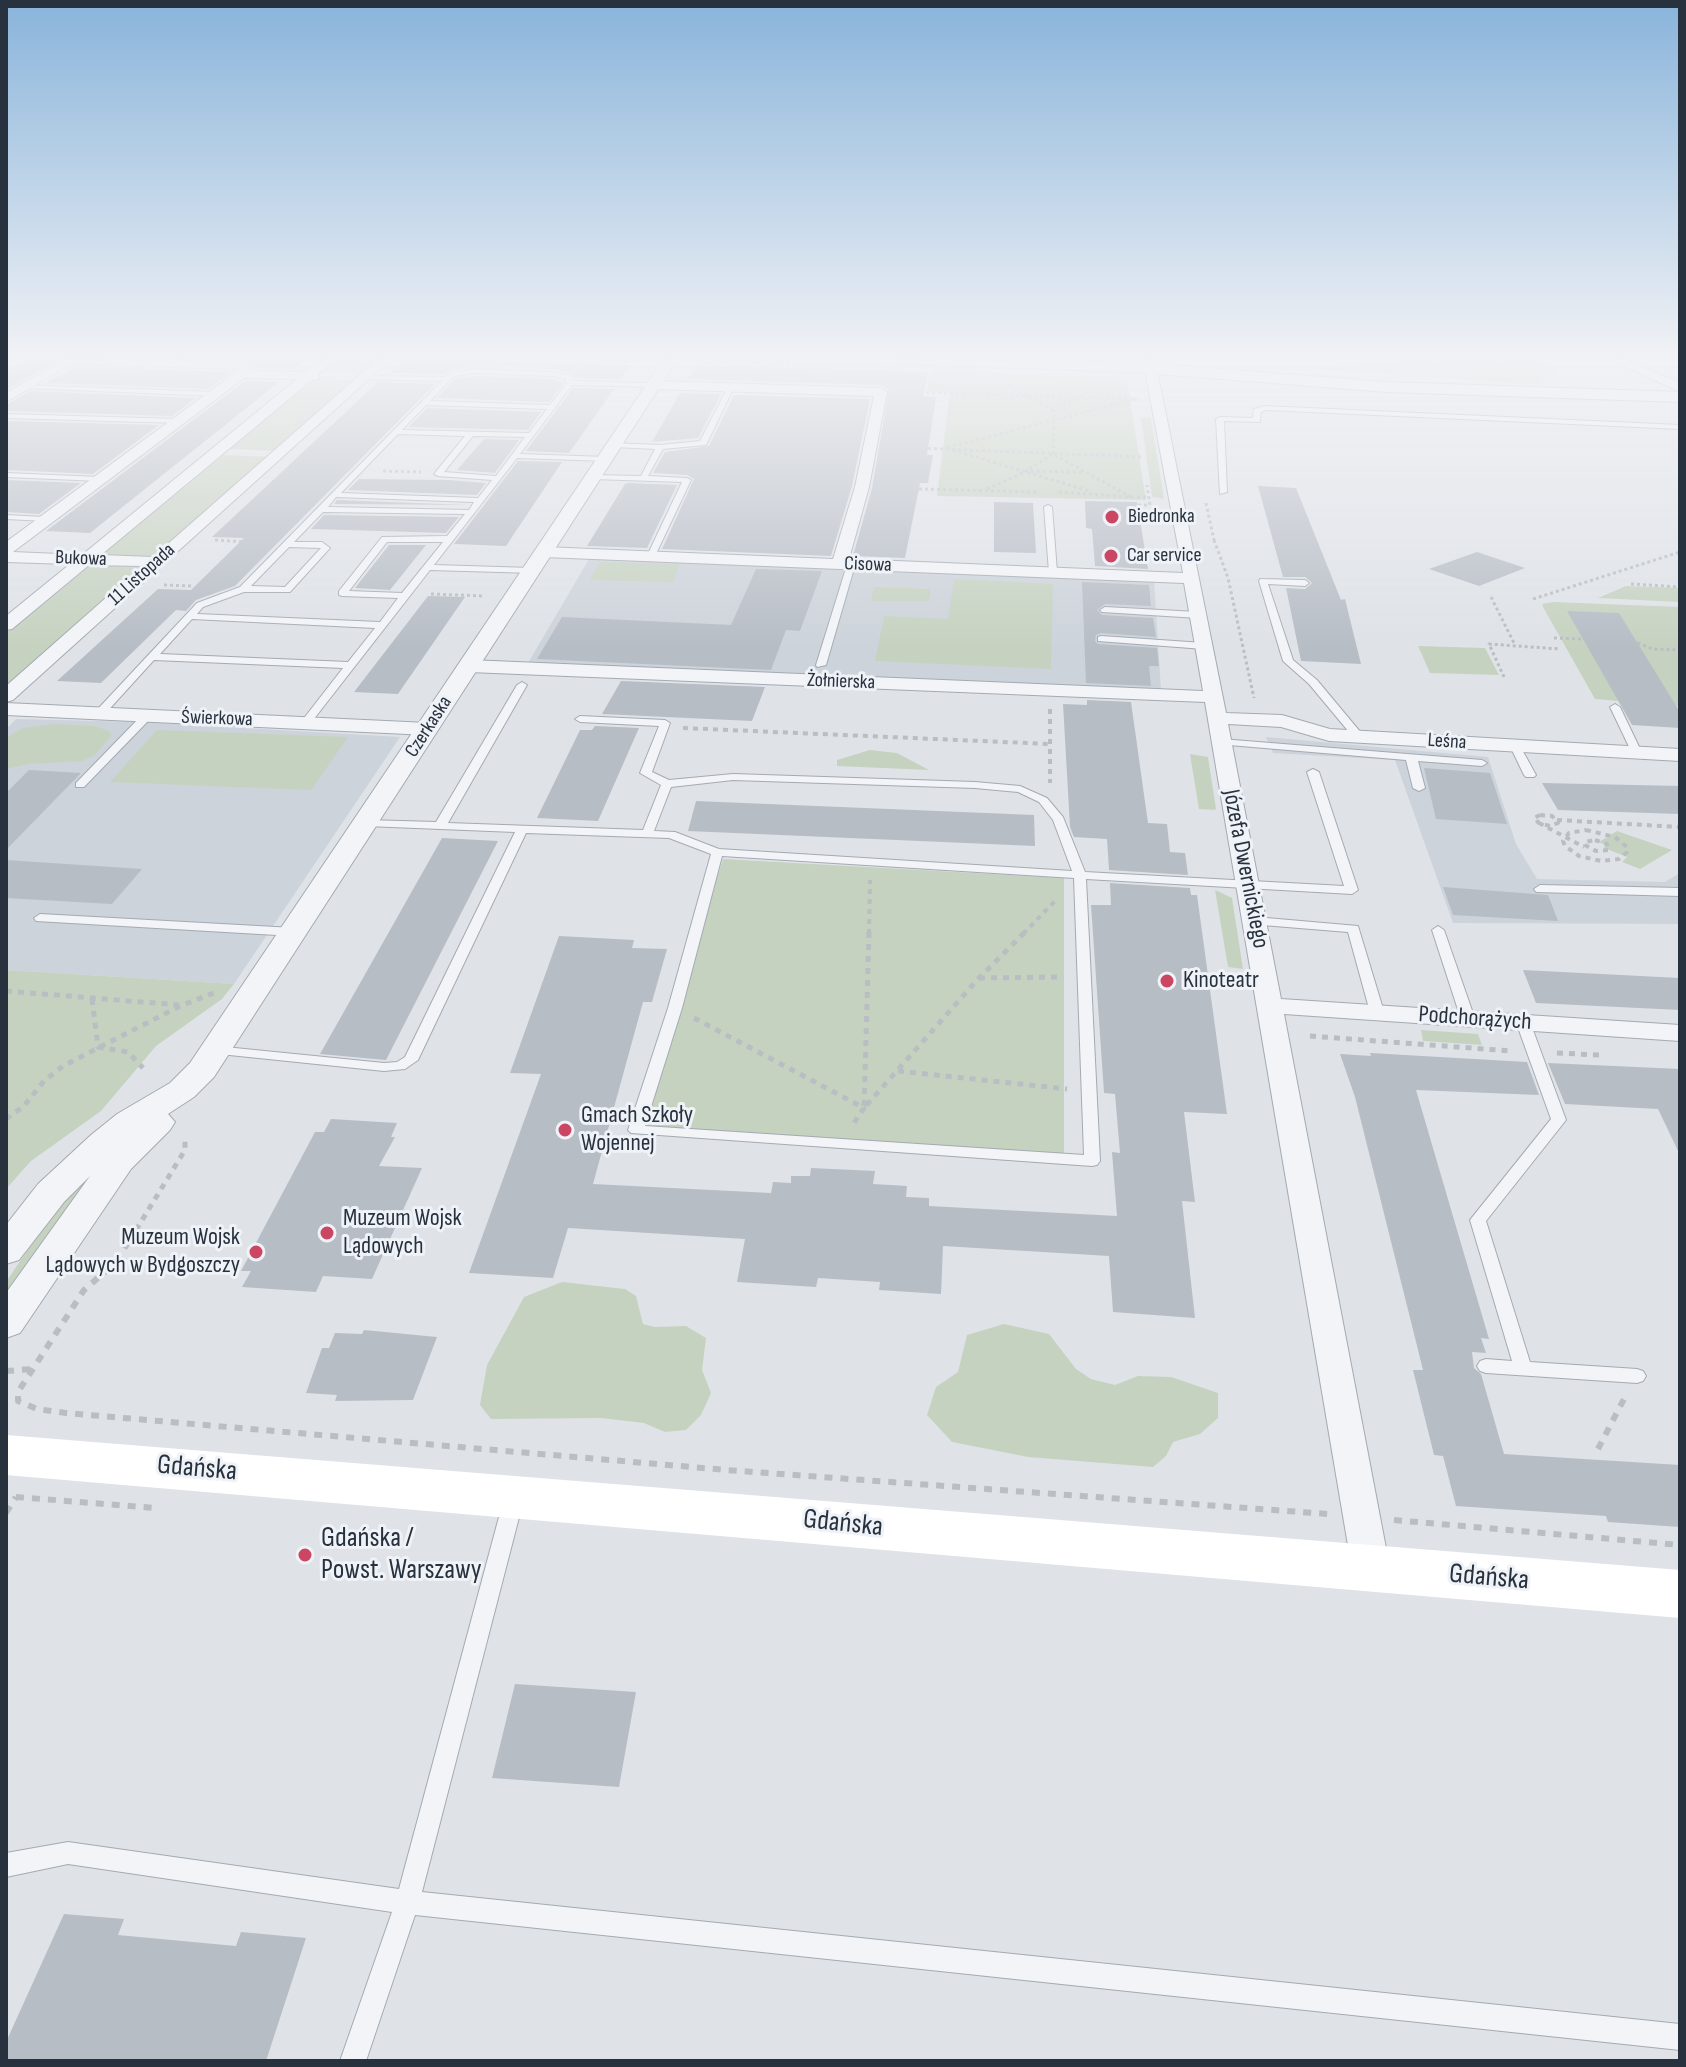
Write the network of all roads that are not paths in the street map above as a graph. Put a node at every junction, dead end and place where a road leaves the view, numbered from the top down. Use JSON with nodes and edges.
{"nodes":[{"id":1,"x":131,"y":456,"type":"edge"},
{"id":2,"x":220,"y":456,"type":"edge"},
{"id":3,"x":274,"y":456,"type":"edge"},
{"id":4,"x":374,"y":456,"type":"edge"},
{"id":5,"x":452,"y":456,"type":"edge"},
{"id":6,"x":515,"y":456,"type":"edge"},
{"id":7,"x":525,"y":456,"type":"edge"},
{"id":8,"x":606,"y":456,"type":"edge"},
{"id":9,"x":619,"y":456,"type":"edge"},
{"id":10,"x":655,"y":456,"type":"edge"},
{"id":11,"x":869,"y":456,"type":"edge"},
{"id":12,"x":1168,"y":456,"type":"edge"},
{"id":13,"x":1222,"y":456,"type":"edge"},
{"id":14,"x":604,"y":460,"type":"junction"},
{"id":15,"x":6,"y":475,"type":"edge"},
{"id":16,"x":497,"y":478,"type":"junction"},
{"id":17,"x":100,"y":479,"type":"junction"},
{"id":18,"x":643,"y":479,"type":"junction"},
{"id":19,"x":1223,"y":492,"type":"dead end"},
{"id":20,"x":334,"y":495,"type":"junction"},
{"id":21,"x":480,"y":500,"type":"junction"},
{"id":22,"x":1048,"y":507,"type":"dead end"},
{"id":23,"x":320,"y":509,"type":"junction"},
{"id":24,"x":470,"y":512,"type":"junction"},
{"id":25,"x":6,"y":517,"type":"edge"},
{"id":26,"x":45,"y":519,"type":"junction"},
{"id":27,"x":448,"y":539,"type":"junction"},
{"id":28,"x":286,"y":544,"type":"junction"},
{"id":29,"x":6,"y":550,"type":"edge"},
{"id":30,"x":651,"y":556,"type":"junction"},
{"id":31,"x":6,"y":557,"type":"edge"},
{"id":32,"x":85,"y":560,"type":"junction"},
{"id":33,"x":538,"y":561,"type":"junction"},
{"id":34,"x":156,"y":562,"type":"junction"},
{"id":35,"x":845,"y":565,"type":"junction"},
{"id":36,"x":426,"y":567,"type":"junction"},
{"id":37,"x":1053,"y":572,"type":"junction"},
{"id":38,"x":1191,"y":578,"type":"junction"},
{"id":39,"x":1305,"y":583,"type":"dead end"},
{"id":40,"x":243,"y":589,"type":"junction"},
{"id":41,"x":405,"y":594,"type":"junction"},
{"id":42,"x":1105,"y":610,"type":"dead end"},
{"id":43,"x":1198,"y":615,"type":"junction"},
{"id":44,"x":189,"y":616,"type":"junction"},
{"id":45,"x":6,"y":625,"type":"edge"},
{"id":46,"x":382,"y":625,"type":"junction"},
{"id":47,"x":1101,"y":639,"type":"dead end"},
{"id":48,"x":1204,"y":646,"type":"junction"},
{"id":49,"x":150,"y":657,"type":"junction"},
{"id":50,"x":350,"y":665,"type":"junction"},
{"id":51,"x":821,"y":665,"type":"dead end"},
{"id":52,"x":469,"y":666,"type":"junction"},
{"id":53,"x":522,"y":685,"type":"dead end"},
{"id":54,"x":6,"y":696,"type":"edge"},
{"id":55,"x":1615,"y":707,"type":"dead end"},
{"id":56,"x":6,"y":709,"type":"edge"},
{"id":57,"x":99,"y":714,"type":"junction"},
{"id":58,"x":147,"y":716,"type":"junction"},
{"id":59,"x":580,"y":719,"type":"dead end"},
{"id":60,"x":1217,"y":719,"type":"junction"},
{"id":61,"x":306,"y":722,"type":"junction"},
{"id":62,"x":428,"y":729,"type":"junction"},
{"id":63,"x":1358,"y":736,"type":"junction"},
{"id":64,"x":1515,"y":746,"type":"junction"},
{"id":65,"x":1637,"y":753,"type":"junction"},
{"id":66,"x":1680,"y":755,"type":"edge"},
{"id":67,"x":1411,"y":757,"type":"junction"},
{"id":68,"x":1482,"y":763,"type":"dead end"},
{"id":69,"x":1313,"y":772,"type":"dead end"},
{"id":70,"x":1530,"y":775,"type":"dead end"},
{"id":71,"x":667,"y":784,"type":"junction"},
{"id":72,"x":80,"y":785,"type":"dead end"},
{"id":73,"x":1419,"y":788,"type":"dead end"},
{"id":74,"x":366,"y":823,"type":"junction"},
{"id":75,"x":440,"y":826,"type":"junction"},
{"id":76,"x":522,"y":829,"type":"junction"},
{"id":77,"x":647,"y":834,"type":"junction"},
{"id":78,"x":717,"y":852,"type":"junction"},
{"id":79,"x":1080,"y":875,"type":"junction"},
{"id":80,"x":1247,"y":886,"type":"junction"},
{"id":81,"x":1540,"y":889,"type":"dead end"},
{"id":82,"x":1680,"y":892,"type":"edge"},
{"id":83,"x":40,"y":918,"type":"dead end"},
{"id":84,"x":1255,"y":921,"type":"junction"},
{"id":85,"x":1438,"y":930,"type":"dead end"},
{"id":86,"x":294,"y":932,"type":"junction"},
{"id":87,"x":1271,"y":1006,"type":"junction"},
{"id":88,"x":1377,"y":1012,"type":"junction"},
{"id":89,"x":1468,"y":1019,"type":"junction"},
{"id":90,"x":1523,"y":1022,"type":"junction"},
{"id":91,"x":1680,"y":1033,"type":"edge"},
{"id":92,"x":215,"y":1050,"type":"junction"},
{"id":93,"x":179,"y":1098,"type":"junction"},
{"id":94,"x":6,"y":1251,"type":"edge"},
{"id":95,"x":6,"y":1323,"type":"edge"},
{"id":96,"x":1486,"y":1366,"type":"dead end"},
{"id":97,"x":1523,"y":1368,"type":"junction"},
{"id":98,"x":1637,"y":1376,"type":"road end"},
{"id":99,"x":14,"y":1471,"type":"edge"},
{"id":100,"x":515,"y":1496,"type":"junction"},
{"id":101,"x":1371,"y":1569,"type":"junction"},
{"id":102,"x":1680,"y":1594,"type":"edge"},
{"id":103,"x":6,"y":1865,"type":"edge"},
{"id":104,"x":407,"y":1902,"type":"junction"},
{"id":105,"x":1680,"y":2037,"type":"edge"},
{"id":106,"x":353,"y":2061,"type":"edge"}],
"edges":[{"from":1,"to":17,"type":"street"},
{"from":2,"to":32,"type":"street","name":"11 Listopada"},
{"from":3,"to":34,"type":"street","name":"11 Listopada"},
{"from":4,"to":20,"type":"lane"},
{"from":5,"to":16,"type":"lane"},
{"from":6,"to":16,"type":"lane"},
{"from":7,"to":14,"type":"lane"},
{"from":8,"to":14,"type":"street","name":"Czerkaska"},
{"from":9,"to":14,"type":"lane"},
{"from":10,"to":18,"type":"lane"},
{"from":11,"to":35,"type":"street"},
{"from":12,"to":38,"type":"street","name":"Józefa Dwernickiego"},
{"from":13,"to":19,"type":"lane"},
{"from":14,"to":18,"type":"lane"},
{"from":14,"to":33,"type":"street","name":"Czerkaska"},
{"from":15,"to":17,"type":"lane"},
{"from":16,"to":21,"type":"lane"},
{"from":17,"to":26,"type":"street"},
{"from":18,"to":30,"type":"lane"},
{"from":20,"to":21,"type":"lane"},
{"from":20,"to":23,"type":"lane"},
{"from":21,"to":24,"type":"lane"},
{"from":22,"to":37,"type":"lane"},
{"from":23,"to":24,"type":"lane"},
{"from":23,"to":28,"type":"lane"},
{"from":24,"to":27,"type":"lane"},
{"from":25,"to":26,"type":"lane","name":"Bukowa"},
{"from":26,"to":29,"type":"street"},
{"from":27,"to":36,"type":"lane"},
{"from":27,"to":41,"type":"lane"},
{"from":28,"to":40,"type":"lane"},
{"from":28,"to":40,"type":"lane"},
{"from":30,"to":33,"type":"street","name":"Cisowa"},
{"from":30,"to":35,"type":"street","name":"Cisowa"},
{"from":31,"to":32,"type":"street","name":"Bukowa"},
{"from":32,"to":34,"type":"street","name":"Bukowa"},
{"from":32,"to":45,"type":"street","name":"11 Listopada"},
{"from":33,"to":36,"type":"lane"},
{"from":33,"to":52,"type":"street","name":"Czerkaska"},
{"from":34,"to":54,"type":"street","name":"11 Listopada"},
{"from":35,"to":37,"type":"street","name":"Cisowa"},
{"from":35,"to":51,"type":"lane"},
{"from":36,"to":41,"type":"lane"},
{"from":37,"to":38,"type":"street","name":"Cisowa"},
{"from":38,"to":43,"type":"street","name":"Józefa Dwernickiego"},
{"from":39,"to":63,"type":"lane"},
{"from":40,"to":44,"type":"lane"},
{"from":41,"to":46,"type":"lane"},
{"from":42,"to":43,"type":"lane"},
{"from":43,"to":48,"type":"street","name":"Józefa Dwernickiego"},
{"from":44,"to":46,"type":"lane"},
{"from":44,"to":49,"type":"lane"},
{"from":46,"to":50,"type":"lane"},
{"from":47,"to":48,"type":"lane"},
{"from":48,"to":60,"type":"street","name":"Józefa Dwernickiego"},
{"from":49,"to":50,"type":"lane"},
{"from":49,"to":57,"type":"lane"},
{"from":50,"to":61,"type":"lane"},
{"from":52,"to":60,"type":"street","name":"Żołnierska"},
{"from":52,"to":62,"type":"street","name":"Czerkaska"},
{"from":53,"to":75,"type":"lane"},
{"from":55,"to":65,"type":"lane"},
{"from":56,"to":57,"type":"street","name":"Świerkowa"},
{"from":57,"to":58,"type":"street","name":"Świerkowa"},
{"from":58,"to":61,"type":"street","name":"Świerkowa"},
{"from":58,"to":72,"type":"lane"},
{"from":59,"to":71,"type":"lane"},
{"from":60,"to":63,"type":"street","name":"Leśna"},
{"from":60,"to":67,"type":"lane"},
{"from":60,"to":80,"type":"street","name":"Józefa Dwernickiego"},
{"from":61,"to":62,"type":"street","name":"Świerkowa"},
{"from":62,"to":74,"type":"street","name":"Czerkaska"},
{"from":63,"to":64,"type":"street","name":"Leśna"},
{"from":64,"to":65,"type":"street","name":"Leśna"},
{"from":64,"to":70,"type":"lane"},
{"from":65,"to":66,"type":"street","name":"Leśna"},
{"from":67,"to":68,"type":"lane"},
{"from":67,"to":73,"type":"lane"},
{"from":69,"to":80,"type":"lane"},
{"from":71,"to":77,"type":"lane"},
{"from":71,"to":79,"type":"lane"},
{"from":74,"to":75,"type":"lane"},
{"from":74,"to":86,"type":"street","name":"Czerkaska"},
{"from":75,"to":76,"type":"lane"},
{"from":76,"to":77,"type":"lane"},
{"from":76,"to":92,"type":"lane"},
{"from":77,"to":78,"type":"lane"},
{"from":78,"to":79,"type":"lane"},
{"from":78,"to":79,"type":"lane"},
{"from":79,"to":80,"type":"lane"},
{"from":80,"to":84,"type":"street","name":"Józefa Dwernickiego"},
{"from":81,"to":82,"type":"lane"},
{"from":83,"to":86,"type":"lane"},
{"from":84,"to":87,"type":"street","name":"Józefa Dwernickiego"},
{"from":84,"to":88,"type":"lane"},
{"from":85,"to":89,"type":"lane"},
{"from":86,"to":92,"type":"street","name":"Czerkaska"},
{"from":87,"to":88,"type":"street","name":"Podchorążych"},
{"from":87,"to":101,"type":"street","name":"Józefa Dwernickiego"},
{"from":88,"to":89,"type":"street","name":"Podchorążych"},
{"from":89,"to":90,"type":"street","name":"Podchorążych"},
{"from":90,"to":91,"type":"street","name":"Podchorążych"},
{"from":90,"to":97,"type":"lane"},
{"from":92,"to":93,"type":"street","name":"Czerkaska"},
{"from":93,"to":94,"type":"street","name":"Czerkaska"},
{"from":93,"to":95,"type":"street","name":"Czerkaska"},
{"from":96,"to":97,"type":"lane"},
{"from":97,"to":98,"type":"lane"},
{"from":99,"to":100,"type":"main road","name":"Gdańska"},
{"from":100,"to":101,"type":"main road","name":"Gdańska"},
{"from":100,"to":104,"type":"lane"},
{"from":101,"to":102,"type":"main road","name":"Gdańska"},
{"from":103,"to":104,"type":"lane"},
{"from":104,"to":105,"type":"lane"},
{"from":104,"to":106,"type":"lane"}]}
